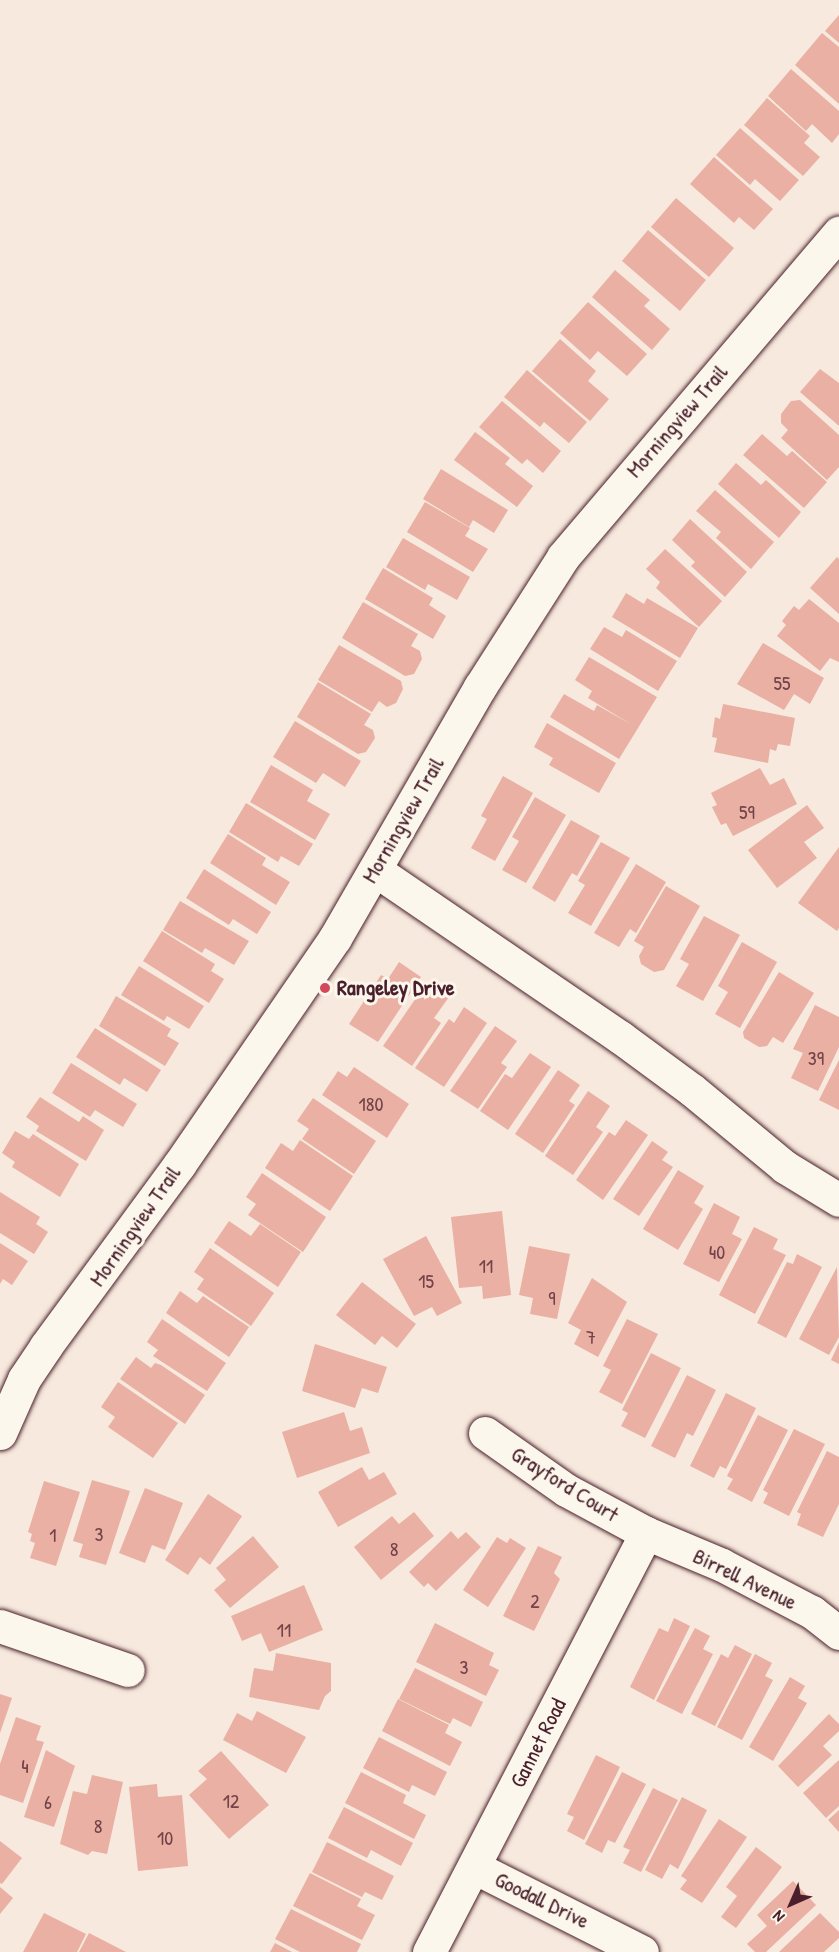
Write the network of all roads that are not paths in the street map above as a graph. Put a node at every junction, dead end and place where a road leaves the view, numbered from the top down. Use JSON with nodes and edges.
{"nodes":[{"id":1,"x":839,"y":233,"type":"edge"},
{"id":2,"x":375,"y":870,"type":"junction"},
{"id":3,"x":839,"y":1200,"type":"edge"},
{"id":4,"x":0,"y":1432,"type":"edge"},
{"id":5,"x":485,"y":1433,"type":"dead end"},
{"id":6,"x":646,"y":1533,"type":"junction"},
{"id":7,"x":0,"y":1626,"type":"edge"},
{"id":8,"x":839,"y":1633,"type":"edge"},
{"id":9,"x":128,"y":1670,"type":"dead end"},
{"id":10,"x":474,"y":1867,"type":"junction"},
{"id":11,"x":429,"y":1952,"type":"edge"},
{"id":12,"x":642,"y":1952,"type":"edge"}],
"edges":[{"from":1,"to":2,"type":"street","name":"Morningview Trail"},
{"from":2,"to":3,"type":"street"},
{"from":2,"to":4,"type":"street","name":"Morningview Trail"},
{"from":5,"to":6,"type":"street","name":"Grayford Court"},
{"from":6,"to":8,"type":"street","name":"Birrell Avenue"},
{"from":6,"to":10,"type":"street","name":"Gannet Road"},
{"from":7,"to":9,"type":"street"},
{"from":10,"to":11,"type":"street","name":"Gannet Road"},
{"from":10,"to":12,"type":"street","name":"Goodall Drive"}]}
